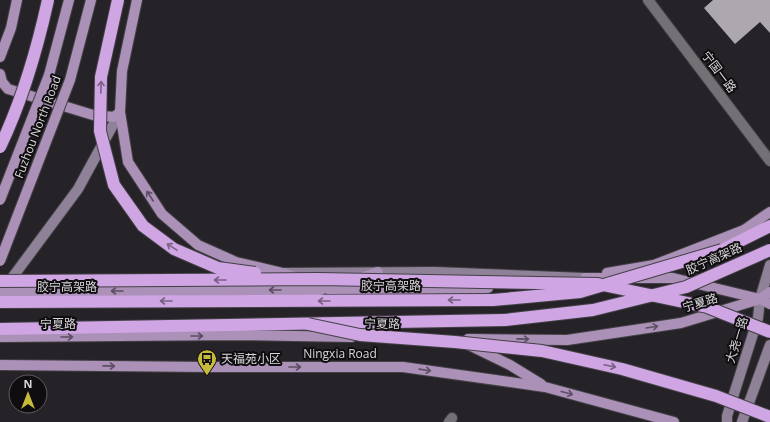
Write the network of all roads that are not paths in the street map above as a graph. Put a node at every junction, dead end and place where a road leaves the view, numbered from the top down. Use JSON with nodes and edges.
{"nodes":[{"id":1,"x":17,"y":0,"type":"edge"},
{"id":2,"x":48,"y":0,"type":"edge"},
{"id":3,"x":69,"y":0,"type":"edge"},
{"id":4,"x":91,"y":0,"type":"edge"},
{"id":5,"x":118,"y":0,"type":"edge"},
{"id":6,"x":137,"y":0,"type":"edge"},
{"id":7,"x":648,"y":0,"type":"edge"},
{"id":8,"x":4,"y":46,"type":"junction"},
{"id":9,"x":0,"y":57,"type":"edge"},
{"id":10,"x":0,"y":70,"type":"edge"},
{"id":11,"x":0,"y":74,"type":"edge"},
{"id":12,"x":120,"y":112,"type":"junction"},
{"id":13,"x":0,"y":147,"type":"edge"},
{"id":14,"x":770,"y":160,"type":"edge"},
{"id":15,"x":0,"y":200,"type":"edge"},
{"id":16,"x":770,"y":212,"type":"edge"},
{"id":17,"x":770,"y":226,"type":"edge"},
{"id":18,"x":770,"y":250,"type":"edge"},
{"id":19,"x":0,"y":261,"type":"edge"},
{"id":20,"x":770,"y":265,"type":"edge"},
{"id":21,"x":378,"y":272,"type":"junction"},
{"id":22,"x":283,"y":273,"type":"junction"},
{"id":23,"x":584,"y":278,"type":"junction"},
{"id":24,"x":318,"y":279,"type":"junction"},
{"id":25,"x":328,"y":290,"type":"junction"},
{"id":26,"x":770,"y":292,"type":"edge"},
{"id":27,"x":0,"y":293,"type":"edge"},
{"id":28,"x":760,"y":299,"type":"junction"},
{"id":29,"x":770,"y":304,"type":"edge"},
{"id":30,"x":308,"y":324,"type":"junction"},
{"id":31,"x":0,"y":329,"type":"edge"},
{"id":32,"x":770,"y":332,"type":"edge"},
{"id":33,"x":0,"y":337,"type":"edge"},
{"id":34,"x":454,"y":338,"type":"junction"},
{"id":35,"x":770,"y":345,"type":"edge"},
{"id":36,"x":0,"y":365,"type":"edge"},
{"id":37,"x":545,"y":387,"type":"junction"},
{"id":38,"x":770,"y":417,"type":"edge"},
{"id":39,"x":674,"y":422,"type":"edge"},
{"id":40,"x":727,"y":422,"type":"edge"},
{"id":41,"x":742,"y":422,"type":"edge"}],
"edges":[{"from":1,"to":8,"type":"main road"},
{"from":2,"to":13,"type":"highway","bridge":true},
{"from":3,"to":15,"type":"main road","name":"Fuzhou North Road","bridge":true},
{"from":4,"to":19,"type":"main road","name":"Fuzhou North Road","bridge":true},
{"from":24,"to":5,"type":"highway","one_way":true,"bridge":true},
{"from":6,"to":12,"type":"main road"},
{"from":7,"to":14,"type":"street","name":"宁国一路"},
{"from":8,"to":9,"type":"main road"},
{"from":8,"to":10,"type":"main road"},
{"from":11,"to":12,"type":"main road"},
{"from":22,"to":12,"type":"main road","one_way":true},
{"from":12,"to":27,"type":"main road"},
{"from":16,"to":23,"type":"main road"},
{"from":17,"to":27,"type":"highway","name":"胶宁高架路","one_way":true,"bridge":true},
{"from":18,"to":30,"type":"highway","name":"胶宁高架路","bridge":true},
{"from":20,"to":28,"type":"main road","name":"大尧一路"},
{"from":21,"to":22,"type":"main road"},
{"from":21,"to":23,"type":"main road"},
{"from":21,"to":25,"type":"main road"},
{"from":22,"to":25,"type":"main road"},
{"from":23,"to":25,"type":"main road"},
{"from":23,"to":28,"type":"main road"},
{"from":24,"to":27,"type":"highway","name":"胶宁高架路","one_way":true,"bridge":true},
{"from":24,"to":32,"type":"highway","bridge":true},
{"from":25,"to":27,"type":"main road","one_way":true},
{"from":26,"to":28,"type":"main road","name":"宁夏路"},
{"from":28,"to":29,"type":"main road"},
{"from":34,"to":28,"type":"main road","name":"宁夏路","one_way":true},
{"from":28,"to":40,"type":"main road","name":"大尧一路"},
{"from":30,"to":31,"type":"highway","name":"胶宁高架路"},
{"from":30,"to":38,"type":"highway","one_way":true,"bridge":true},
{"from":33,"to":34,"type":"main road","name":"宁夏路","one_way":true},
{"from":34,"to":37,"type":"main road"},
{"from":35,"to":41,"type":"main road"},
{"from":36,"to":37,"type":"main road","name":"Ningxia Road","one_way":true},
{"from":37,"to":39,"type":"main road","name":"Ningxia Road","one_way":true}]}
